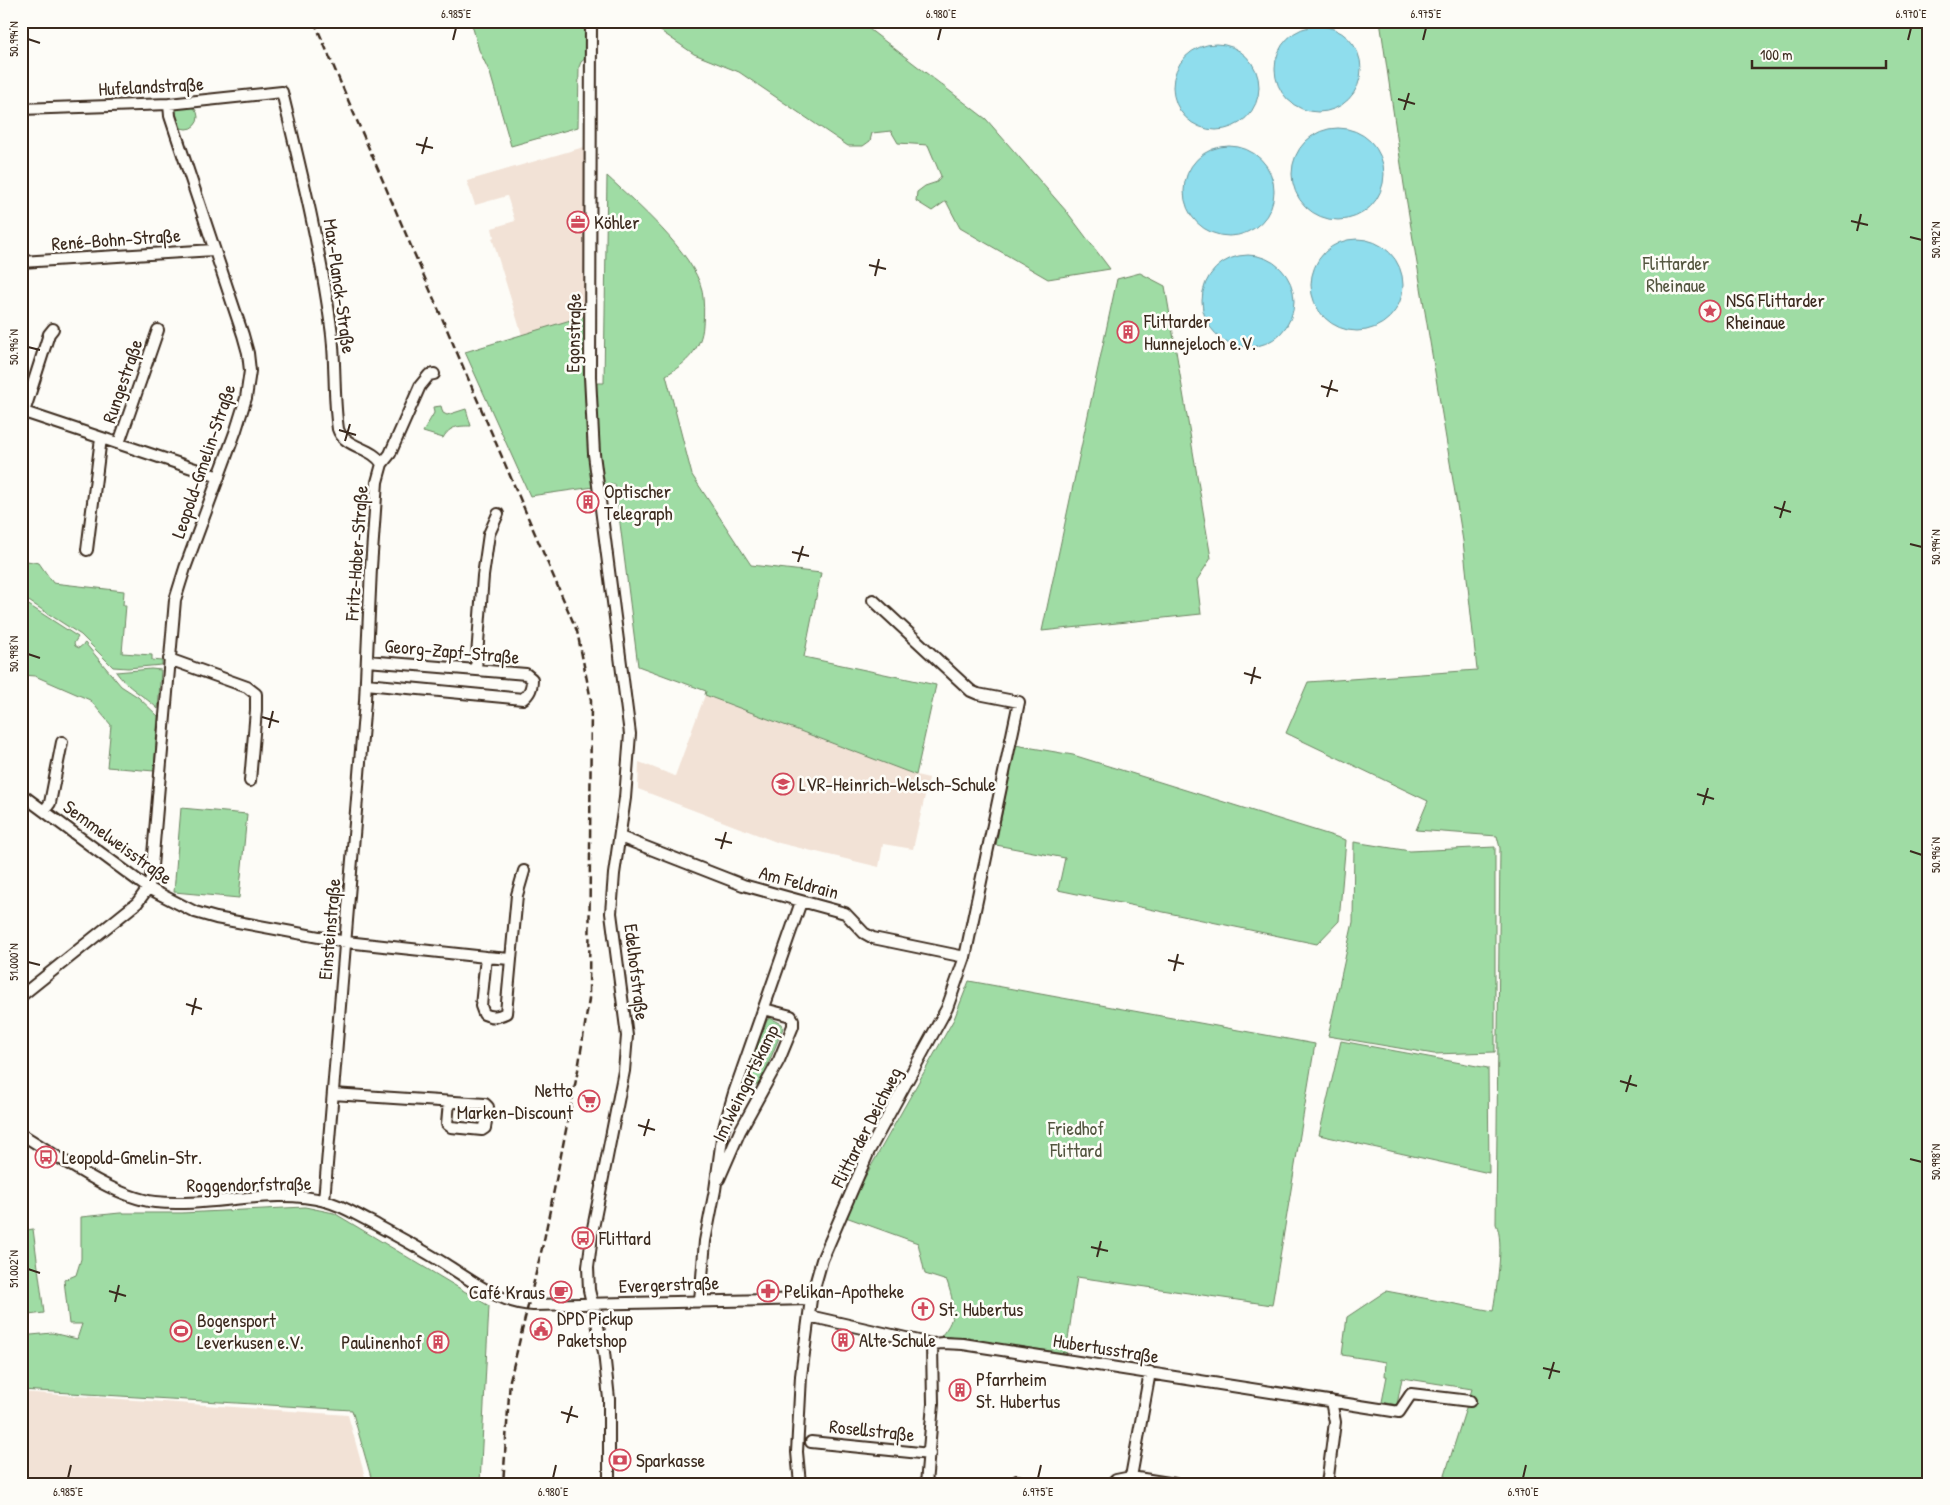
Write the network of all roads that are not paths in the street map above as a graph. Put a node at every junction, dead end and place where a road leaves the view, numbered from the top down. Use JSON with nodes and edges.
{"nodes":[{"id":1,"x":591,"y":21,"type":"edge"},
{"id":2,"x":282,"y":92,"type":"joint"},
{"id":3,"x":169,"y":104,"type":"junction"},
{"id":4,"x":21,"y":109,"type":"edge"},
{"id":5,"x":214,"y":250,"type":"junction"},
{"id":6,"x":21,"y":262,"type":"edge"},
{"id":7,"x":53,"y":330,"type":"dead end"},
{"id":8,"x":158,"y":330,"type":"dead end"},
{"id":9,"x":434,"y":374,"type":"dead end"},
{"id":10,"x":23,"y":412,"type":"edge"},
{"id":11,"x":101,"y":438,"type":"junction"},
{"id":12,"x":119,"y":443,"type":"junction"},
{"id":13,"x":382,"y":464,"type":"junction"},
{"id":14,"x":219,"y":476,"type":"junction"},
{"id":15,"x":498,"y":514,"type":"dead end"},
{"id":16,"x":87,"y":550,"type":"dead end"},
{"id":17,"x":873,"y":600,"type":"dead end"},
{"id":18,"x":619,"y":643,"type":"joint"},
{"id":19,"x":169,"y":659,"type":"junction"},
{"id":20,"x":367,"y":661,"type":"junction"},
{"id":21,"x":476,"y":670,"type":"junction"},
{"id":22,"x":366,"y":684,"type":"junction"},
{"id":23,"x":62,"y":742,"type":"dead end"},
{"id":24,"x":250,"y":781,"type":"dead end"},
{"id":25,"x":21,"y":794,"type":"edge"},
{"id":26,"x":44,"y":811,"type":"junction"},
{"id":27,"x":620,"y":837,"type":"junction"},
{"id":28,"x":524,"y":871,"type":"dead end"},
{"id":29,"x":148,"y":888,"type":"junction"},
{"id":30,"x":801,"y":902,"type":"junction"},
{"id":31,"x":346,"y":942,"type":"junction"},
{"id":32,"x":486,"y":957,"type":"junction"},
{"id":33,"x":965,"y":957,"type":"junction"},
{"id":34,"x":510,"y":959,"type":"junction"},
{"id":35,"x":21,"y":996,"type":"edge"},
{"id":36,"x":764,"y":1008,"type":"junction"},
{"id":37,"x":333,"y":1094,"type":"junction"},
{"id":38,"x":449,"y":1102,"type":"dead end"},
{"id":39,"x":21,"y":1134,"type":"edge"},
{"id":40,"x":715,"y":1190,"type":"junction"},
{"id":41,"x":324,"y":1201,"type":"junction"},
{"id":42,"x":811,"y":1299,"type":"junction"},
{"id":43,"x":700,"y":1301,"type":"junction"},
{"id":44,"x":593,"y":1304,"type":"junction"},
{"id":45,"x":528,"y":1305,"type":"joint"},
{"id":46,"x":809,"y":1316,"type":"junction"},
{"id":47,"x":932,"y":1344,"type":"junction"},
{"id":48,"x":1150,"y":1372,"type":"junction"},
{"id":49,"x":1331,"y":1401,"type":"junction"},
{"id":50,"x":1470,"y":1401,"type":"dead end"},
{"id":51,"x":811,"y":1442,"type":"dead end"},
{"id":52,"x":930,"y":1454,"type":"junction"},
{"id":53,"x":1131,"y":1477,"type":"junction"},
{"id":54,"x":1017,"y":1481,"type":"dead end"},
{"id":55,"x":609,"y":1484,"type":"edge"},
{"id":56,"x":800,"y":1484,"type":"edge"},
{"id":57,"x":926,"y":1484,"type":"edge"},
{"id":58,"x":1032,"y":1484,"type":"edge"},
{"id":59,"x":1112,"y":1484,"type":"edge"},
{"id":60,"x":1175,"y":1484,"type":"edge"},
{"id":61,"x":1327,"y":1484,"type":"edge"}],
"edges":[{"from":1,"to":18,"type":"street","name":"Egonstraße"},
{"from":2,"to":3,"type":"street","name":"Hufelandstraße"},
{"from":2,"to":13,"type":"street","name":"Max-Planck-Straße"},
{"from":3,"to":4,"type":"street","name":"Hufelandstraße"},
{"from":3,"to":5,"type":"street","name":"Leopold-Gmelin-Straße"},
{"from":5,"to":6,"type":"street","name":"René-Bohn-Straße"},
{"from":5,"to":14,"type":"street","name":"Leopold-Gmelin-Straße"},
{"from":7,"to":10,"type":"street","name":"Rungestraße"},
{"from":8,"to":12,"type":"street","name":"Rungestraße"},
{"from":9,"to":13,"type":"street","name":"Fritz-Haber-Straße"},
{"from":10,"to":11,"type":"street","name":"Rungestraße"},
{"from":11,"to":12,"type":"street","name":"Rungestraße"},
{"from":11,"to":16,"type":"street","name":"Rungestraße"},
{"from":12,"to":14,"type":"street","name":"Rungestraße"},
{"from":13,"to":20,"type":"street","name":"Fritz-Haber-Straße"},
{"from":14,"to":19,"type":"street","name":"Leopold-Gmelin-Straße"},
{"from":15,"to":21,"type":"street"},
{"from":17,"to":33,"type":"street","name":"Flittarder Deichweg"},
{"from":18,"to":27,"type":"street","name":"Edelhofstraße"},
{"from":19,"to":24,"type":"street"},
{"from":19,"to":29,"type":"street","name":"Leopold-Gmelin-Straße"},
{"from":20,"to":21,"type":"street","name":"Georg-Zapf-Straße"},
{"from":20,"to":22,"type":"street","name":"Einsteinstraße"},
{"from":21,"to":22,"type":"street","name":"Georg-Zapf-Straße"},
{"from":22,"to":31,"type":"street","name":"Einsteinstraße"},
{"from":23,"to":26,"type":"street","name":"Semmelweisstraße"},
{"from":25,"to":26,"type":"street","name":"Semmelweisstraße"},
{"from":26,"to":29,"type":"street","name":"Semmelweisstraße"},
{"from":27,"to":30,"type":"street","name":"Am Feldrain"},
{"from":27,"to":44,"type":"street","name":"Edelhofstraße"},
{"from":28,"to":34,"type":"street"},
{"from":29,"to":31,"type":"street","name":"Semmelweisstraße"},
{"from":29,"to":35,"type":"street"},
{"from":30,"to":33,"type":"street","name":"Am Feldrain"},
{"from":30,"to":36,"type":"street","name":"Im Weingartskamp"},
{"from":31,"to":32,"type":"street","name":"Semmelweisstraße"},
{"from":31,"to":37,"type":"street","name":"Einsteinstraße"},
{"from":32,"to":34,"type":"street","name":"Semmelweisstraße"},
{"from":32,"to":34,"type":"street"},
{"from":33,"to":42,"type":"street","name":"Flittarder Deichweg"},
{"from":36,"to":40,"type":"street","name":"Im Weingartskamp"},
{"from":36,"to":40,"type":"street","name":"Im Weingartskamp"},
{"from":37,"to":38,"type":"street"},
{"from":37,"to":41,"type":"street","name":"Einsteinstraße"},
{"from":39,"to":41,"type":"street","name":"Roggendorfstraße"},
{"from":40,"to":43,"type":"street","name":"Im Weingartskamp"},
{"from":41,"to":45,"type":"street","name":"Roggendorfstraße"},
{"from":42,"to":43,"type":"street","name":"Evergerstraße"},
{"from":42,"to":46,"type":"street","name":"Flittarder Deichweg"},
{"from":43,"to":44,"type":"street","name":"Evergerstraße"},
{"from":44,"to":45,"type":"street","name":"Evergerstraße"},
{"from":44,"to":55,"type":"street","name":"Edelhofstraße"},
{"from":46,"to":47,"type":"street","name":"Hubertusstraße"},
{"from":46,"to":56,"type":"street","name":"Flittarder Deichweg"},
{"from":47,"to":48,"type":"street","name":"Hubertusstraße"},
{"from":47,"to":52,"type":"street"},
{"from":48,"to":49,"type":"street","name":"Hubertusstraße"},
{"from":48,"to":53,"type":"street"},
{"from":49,"to":50,"type":"street","name":"Hubertusstraße"},
{"from":49,"to":61,"type":"street"},
{"from":51,"to":52,"type":"street","name":"Rosellstraße"},
{"from":52,"to":57,"type":"street"},
{"from":53,"to":59,"type":"street"},
{"from":53,"to":60,"type":"street"},
{"from":54,"to":58,"type":"street"}]}
